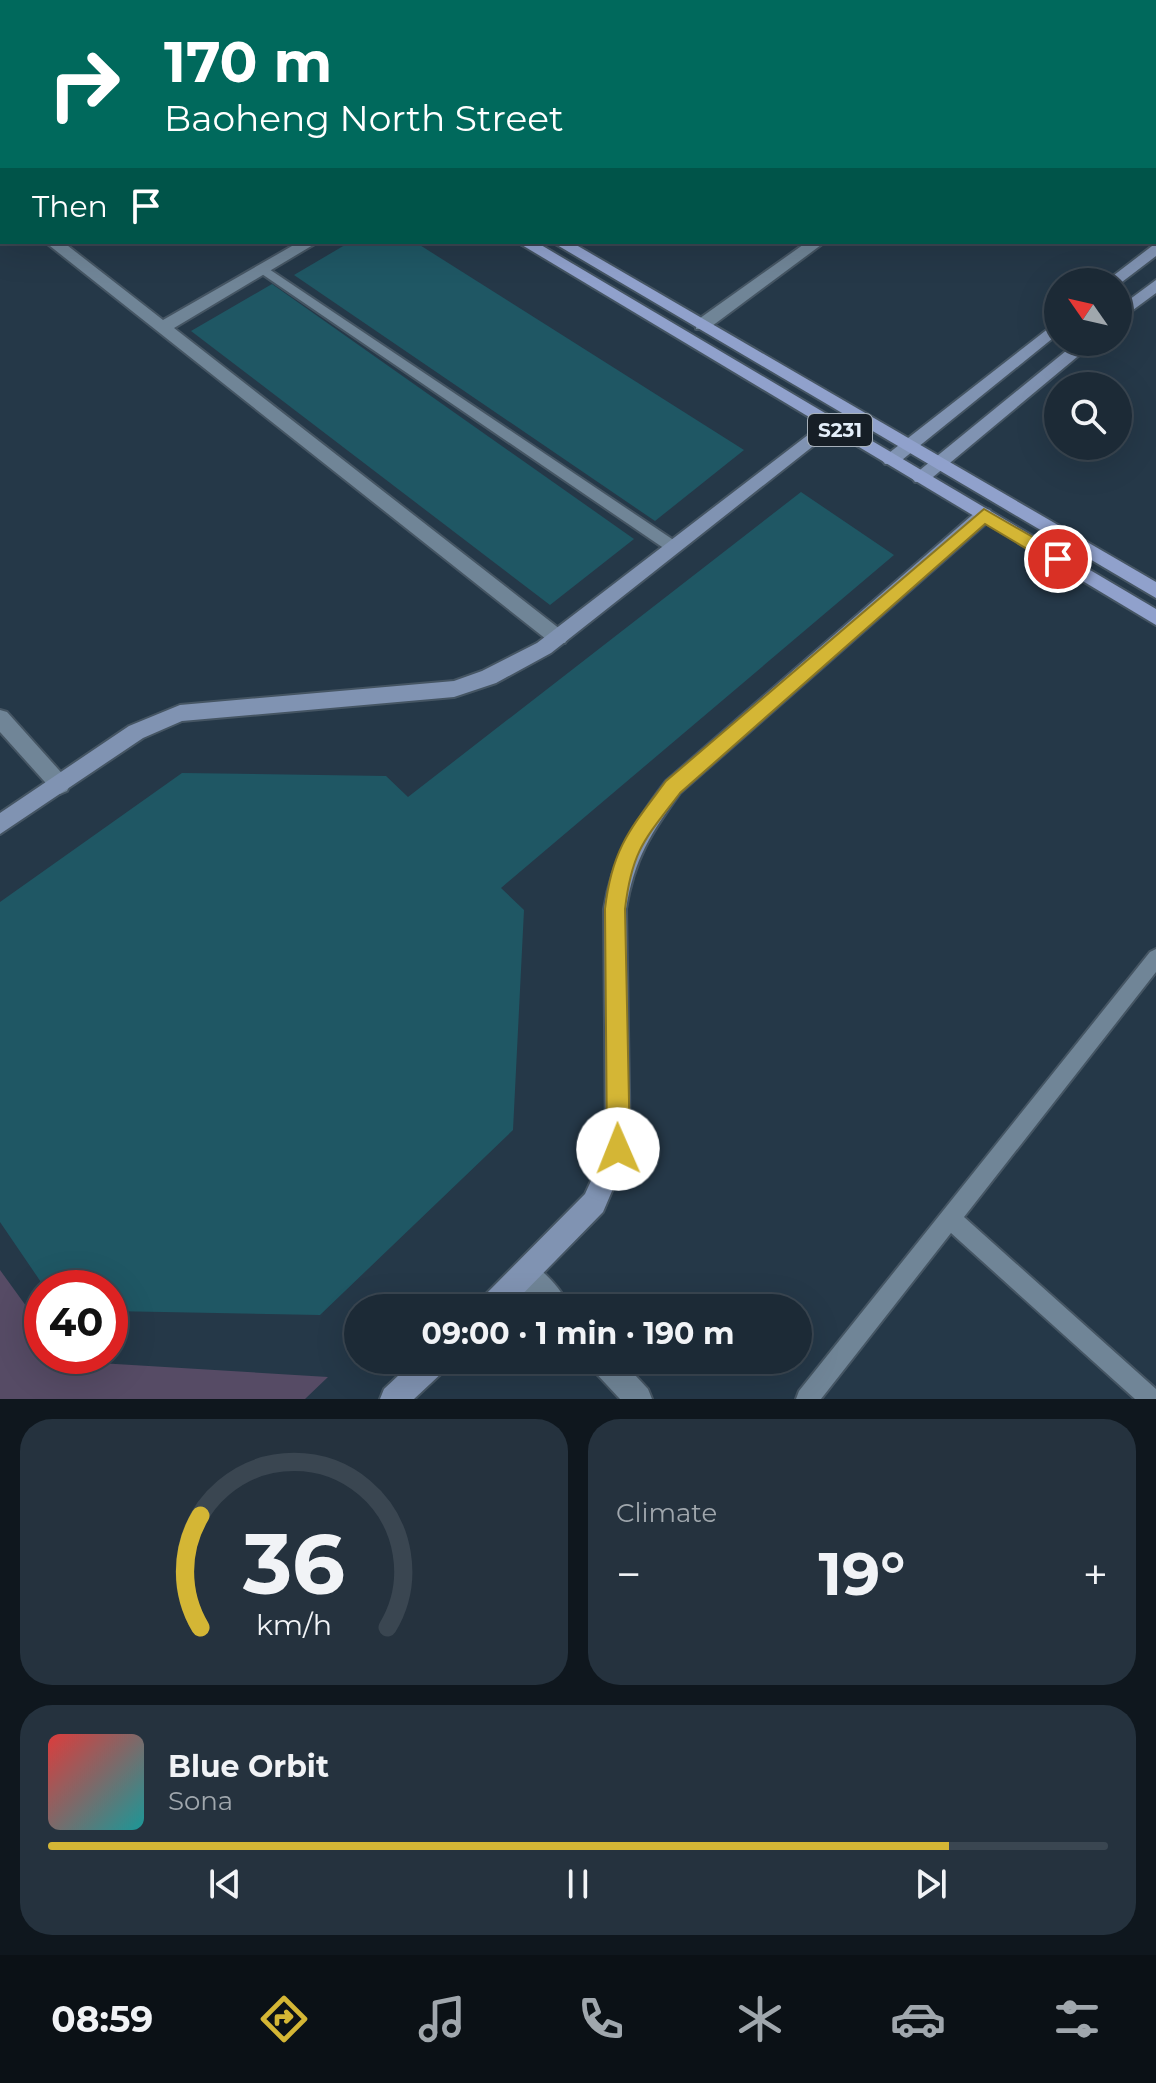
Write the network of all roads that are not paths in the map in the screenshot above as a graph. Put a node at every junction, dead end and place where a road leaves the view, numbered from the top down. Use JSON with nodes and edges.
{"nodes":[{"id":1,"x":56,"y":244,"type":"edge"},
{"id":2,"x":307,"y":244,"type":"edge"},
{"id":3,"x":528,"y":244,"type":"edge"},
{"id":4,"x":563,"y":244,"type":"edge"},
{"id":5,"x":814,"y":244,"type":"edge"},
{"id":6,"x":1156,"y":248,"type":"edge"},
{"id":7,"x":1131,"y":268,"type":"edge"},
{"id":8,"x":263,"y":269,"type":"junction"},
{"id":9,"x":1156,"y":285,"type":"edge"},
{"id":10,"x":1132,"y":305,"type":"edge"},
{"id":11,"x":702,"y":325,"type":"junction"},
{"id":12,"x":164,"y":327,"type":"junction"},
{"id":13,"x":1044,"y":337,"type":"edge"},
{"id":14,"x":1070,"y":356,"type":"edge"},
{"id":15,"x":830,"y":424,"type":"junction"},
{"id":16,"x":908,"y":446,"type":"junction"},
{"id":17,"x":891,"y":460,"type":"junction"},
{"id":18,"x":939,"y":464,"type":"junction"},
{"id":19,"x":921,"y":478,"type":"junction"},
{"id":20,"x":984,"y":515,"type":"junction"},
{"id":21,"x":673,"y":547,"type":"junction"},
{"id":22,"x":1156,"y":591,"type":"edge"},
{"id":23,"x":1156,"y":618,"type":"edge"},
{"id":24,"x":558,"y":638,"type":"junction"},
{"id":25,"x":0,"y":718,"type":"edge"},
{"id":26,"x":60,"y":785,"type":"junction"},
{"id":27,"x":0,"y":825,"type":"edge"},
{"id":28,"x":1156,"y":958,"type":"edge"},
{"id":29,"x":950,"y":1218,"type":"junction"},
{"id":30,"x":526,"y":1274,"type":"junction"},
{"id":31,"x":505,"y":1294,"type":"edge"},
{"id":32,"x":544,"y":1294,"type":"edge"},
{"id":33,"x":420,"y":1374,"type":"edge"},
{"id":34,"x":616,"y":1374,"type":"edge"},
{"id":35,"x":394,"y":1399,"type":"edge"},
{"id":36,"x":638,"y":1399,"type":"edge"},
{"id":37,"x":807,"y":1399,"type":"edge"},
{"id":38,"x":1151,"y":1399,"type":"edge"}],
"edges":[{"from":1,"to":12,"type":"street"},
{"from":2,"to":8,"type":"street"},
{"from":3,"to":15,"type":"main road","number":"S231"},
{"from":4,"to":11,"type":"main road","number":"S231"},
{"from":5,"to":11,"type":"street"},
{"from":6,"to":7,"type":"street"},
{"from":8,"to":12,"type":"street"},
{"from":8,"to":21,"type":"lane"},
{"from":9,"to":10,"type":"street"},
{"from":11,"to":16,"type":"main road","number":"S231"},
{"from":12,"to":24,"type":"street"},
{"from":13,"to":16,"type":"street"},
{"from":14,"to":18,"type":"street"},
{"from":15,"to":17,"type":"main road","number":"S231"},
{"from":15,"to":21,"type":"street"},
{"from":16,"to":17,"type":"street"},
{"from":16,"to":18,"type":"main road","number":"S231"},
{"from":17,"to":19,"type":"main road","number":"S231"},
{"from":18,"to":19,"type":"street"},
{"from":18,"to":22,"type":"main road","number":"S231"},
{"from":19,"to":20,"type":"main road","number":"S231"},
{"from":20,"to":23,"type":"main road","number":"S231"},
{"from":20,"to":30,"type":"street"},
{"from":21,"to":24,"type":"street"},
{"from":24,"to":26,"type":"street"},
{"from":25,"to":26,"type":"street"},
{"from":26,"to":27,"type":"street"},
{"from":28,"to":29,"type":"lane"},
{"from":29,"to":37,"type":"lane"},
{"from":29,"to":38,"type":"lane"},
{"from":30,"to":31,"type":"street"},
{"from":30,"to":32,"type":"street"},
{"from":33,"to":35,"type":"street"},
{"from":34,"to":36,"type":"street"}]}
